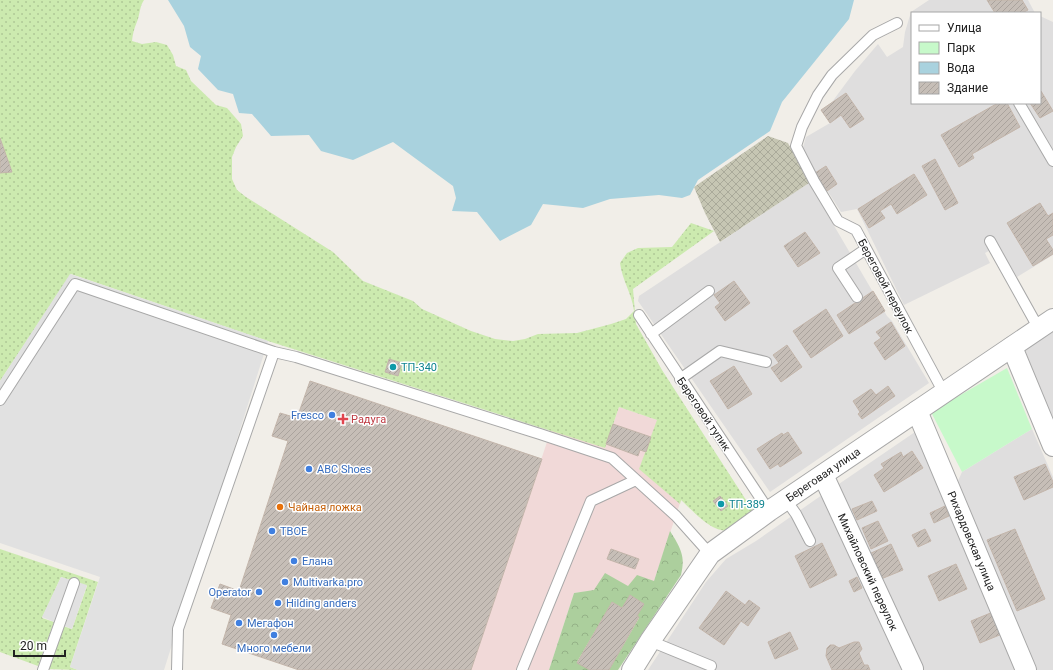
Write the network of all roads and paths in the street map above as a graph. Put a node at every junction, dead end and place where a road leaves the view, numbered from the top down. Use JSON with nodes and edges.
{"nodes":[{"id":1,"x":897,"y":23,"type":"dead end"},
{"id":2,"x":1020,"y":104,"type":"edge"},
{"id":3,"x":1053,"y":160,"type":"edge"},
{"id":4,"x":990,"y":241,"type":"dead end"},
{"id":5,"x":866,"y":249,"type":"junction"},
{"id":6,"x":709,"y":291,"type":"dead end"},
{"id":7,"x":857,"y":297,"type":"dead end"},
{"id":8,"x":639,"y":315,"type":"dead end"},
{"id":9,"x":1046,"y":324,"type":"edge"},
{"id":10,"x":651,"y":334,"type":"junction"},
{"id":11,"x":1012,"y":347,"type":"junction"},
{"id":12,"x":274,"y":352,"type":"junction"},
{"id":13,"x":766,"y":362,"type":"dead end"},
{"id":14,"x":680,"y":379,"type":"junction"},
{"id":15,"x":944,"y":393,"type":"junction"},
{"id":16,"x":0,"y":400,"type":"edge"},
{"id":17,"x":917,"y":411,"type":"junction"},
{"id":18,"x":1053,"y":446,"type":"edge"},
{"id":19,"x":823,"y":475,"type":"junction"},
{"id":20,"x":636,"y":480,"type":"junction"},
{"id":21,"x":786,"y":500,"type":"junction"},
{"id":22,"x":769,"y":511,"type":"junction"},
{"id":23,"x":810,"y":541,"type":"dead end"},
{"id":24,"x":710,"y":554,"type":"junction"},
{"id":25,"x":74,"y":583,"type":"dead end"},
{"id":26,"x":650,"y":640,"type":"junction"},
{"id":27,"x":711,"y":666,"type":"dead end"},
{"id":28,"x":913,"y":669,"type":"edge"},
{"id":29,"x":43,"y":670,"type":"edge"},
{"id":30,"x":177,"y":670,"type":"edge"},
{"id":31,"x":522,"y":670,"type":"edge"},
{"id":32,"x":632,"y":670,"type":"edge"},
{"id":33,"x":1026,"y":670,"type":"edge"}],
"edges":[{"from":1,"to":5,"type":"lane","name":"Береговой переулок"},
{"from":2,"to":3,"type":"lane"},
{"from":4,"to":9,"type":"lane"},
{"from":5,"to":7,"type":"lane"},
{"from":5,"to":15,"type":"lane","name":"Береговой переулок"},
{"from":6,"to":10,"type":"lane"},
{"from":8,"to":10,"type":"lane","name":"Береговой тупик"},
{"from":9,"to":11,"type":"street","name":"Береговая улица"},
{"from":10,"to":14,"type":"lane","name":"Береговой тупик"},
{"from":11,"to":15,"type":"street","name":"Береговая улица"},
{"from":11,"to":18,"type":"street"},
{"from":12,"to":16,"type":"lane"},
{"from":12,"to":20,"type":"lane"},
{"from":12,"to":30,"type":"lane"},
{"from":13,"to":14,"type":"lane"},
{"from":14,"to":22,"type":"lane","name":"Береговой тупик"},
{"from":15,"to":17,"type":"street","name":"Береговая улица"},
{"from":17,"to":19,"type":"street","name":"Береговая улица"},
{"from":17,"to":33,"type":"street","name":"Рихардовская улица"},
{"from":19,"to":21,"type":"street","name":"Береговая улица"},
{"from":19,"to":28,"type":"street","name":"Михайловский переулок"},
{"from":20,"to":24,"type":"lane"},
{"from":20,"to":31,"type":"lane"},
{"from":21,"to":22,"type":"street","name":"Береговая улица"},
{"from":21,"to":23,"type":"lane"},
{"from":22,"to":24,"type":"street","name":"Береговая улица"},
{"from":24,"to":26,"type":"street","name":"Береговая улица"},
{"from":25,"to":29,"type":"lane"},
{"from":26,"to":27,"type":"lane"},
{"from":26,"to":32,"type":"street","name":"Береговая улица"}]}
